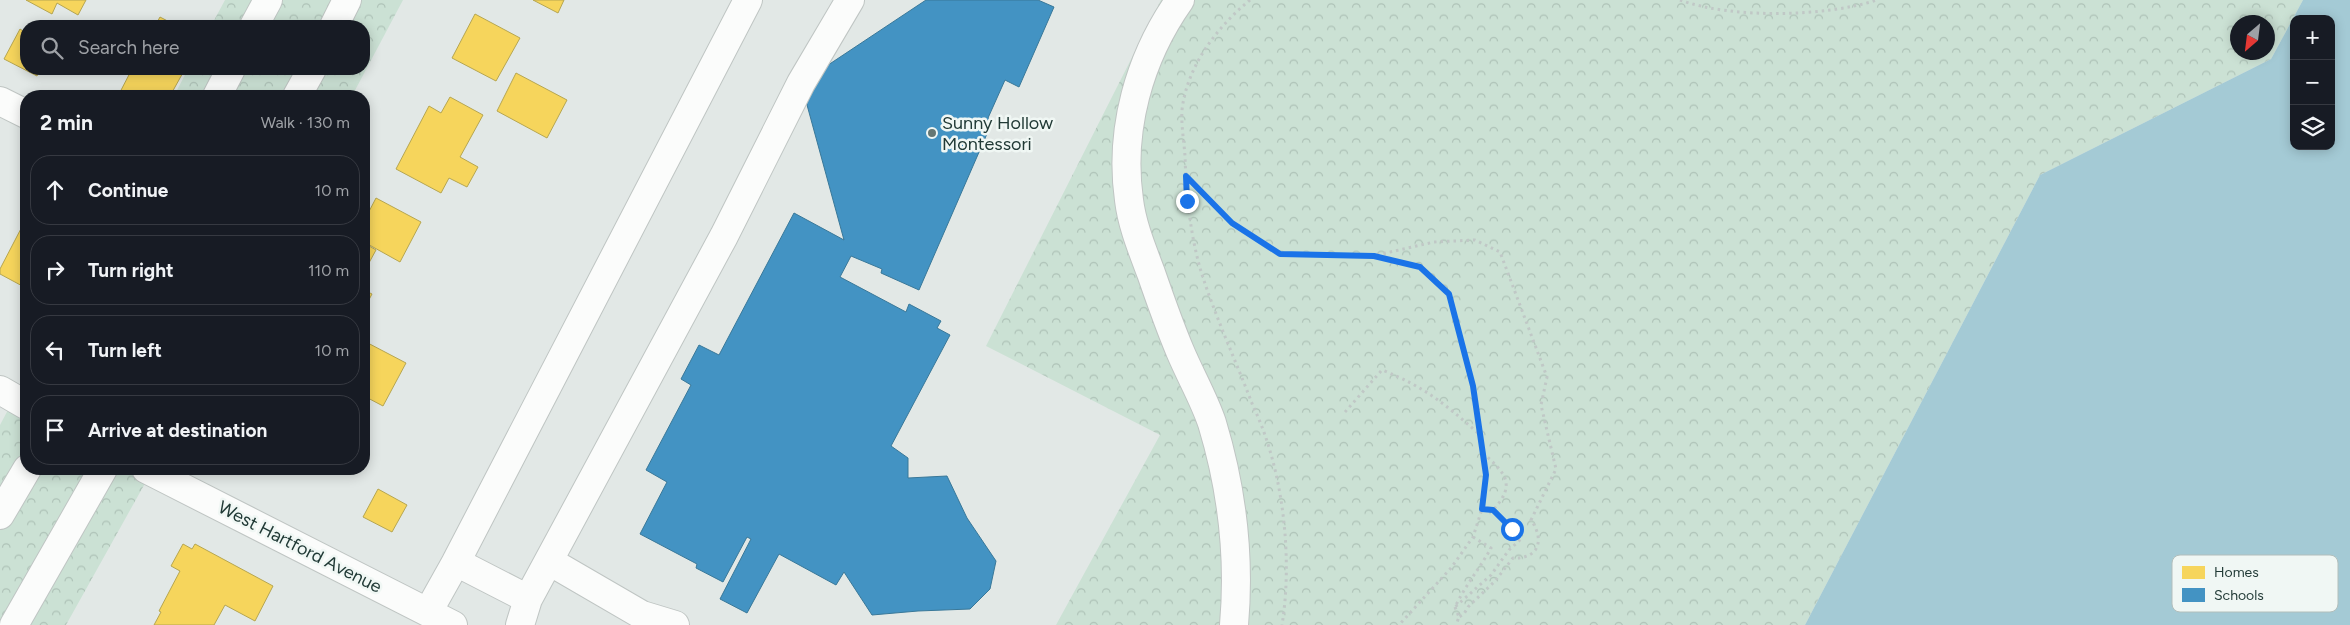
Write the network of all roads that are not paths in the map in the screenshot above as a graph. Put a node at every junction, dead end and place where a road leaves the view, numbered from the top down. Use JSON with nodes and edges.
{"nodes":[{"id":1,"x":268,"y":0,"type":"edge"},
{"id":2,"x":748,"y":0,"type":"edge"},
{"id":3,"x":850,"y":0,"type":"edge"},
{"id":4,"x":1180,"y":0,"type":"edge"},
{"id":5,"x":345,"y":1,"type":"edge"},
{"id":6,"x":257,"y":20,"type":"edge"},
{"id":7,"x":337,"y":20,"type":"edge"},
{"id":8,"x":228,"y":75,"type":"edge"},
{"id":9,"x":309,"y":75,"type":"edge"},
{"id":10,"x":219,"y":90,"type":"edge"},
{"id":11,"x":301,"y":90,"type":"edge"},
{"id":12,"x":0,"y":101,"type":"edge"},
{"id":13,"x":20,"y":111,"type":"edge"},
{"id":14,"x":0,"y":390,"type":"edge"},
{"id":15,"x":20,"y":402,"type":"edge"},
{"id":16,"x":24,"y":475,"type":"edge"},
{"id":17,"x":100,"y":475,"type":"edge"},
{"id":18,"x":158,"y":475,"type":"edge"},
{"id":19,"x":0,"y":516,"type":"edge"},
{"id":20,"x":456,"y":562,"type":"junction"},
{"id":21,"x":548,"y":562,"type":"junction"},
{"id":22,"x":528,"y":599,"type":"junction"},
{"id":23,"x":428,"y":612,"type":"junction"},
{"id":24,"x":14,"y":625,"type":"edge"},
{"id":25,"x":453,"y":625,"type":"edge"},
{"id":26,"x":520,"y":625,"type":"edge"},
{"id":27,"x":675,"y":625,"type":"edge"},
{"id":28,"x":1234,"y":625,"type":"edge"}],
"edges":[{"from":1,"to":6,"type":"street"},
{"from":2,"to":20,"type":"street"},
{"from":3,"to":21,"type":"street"},
{"from":4,"to":28,"type":"street"},
{"from":5,"to":7,"type":"street"},
{"from":8,"to":10,"type":"street"},
{"from":9,"to":11,"type":"street"},
{"from":12,"to":13,"type":"street"},
{"from":14,"to":15,"type":"street"},
{"from":16,"to":19,"type":"street"},
{"from":17,"to":24,"type":"street"},
{"from":18,"to":23,"type":"street","name":"West Hartford Avenue"},
{"from":20,"to":22,"type":"street"},
{"from":20,"to":23,"type":"street"},
{"from":21,"to":22,"type":"street"},
{"from":21,"to":27,"type":"street"},
{"from":22,"to":26,"type":"street"},
{"from":23,"to":25,"type":"street","name":"West Hartford Avenue"}]}
